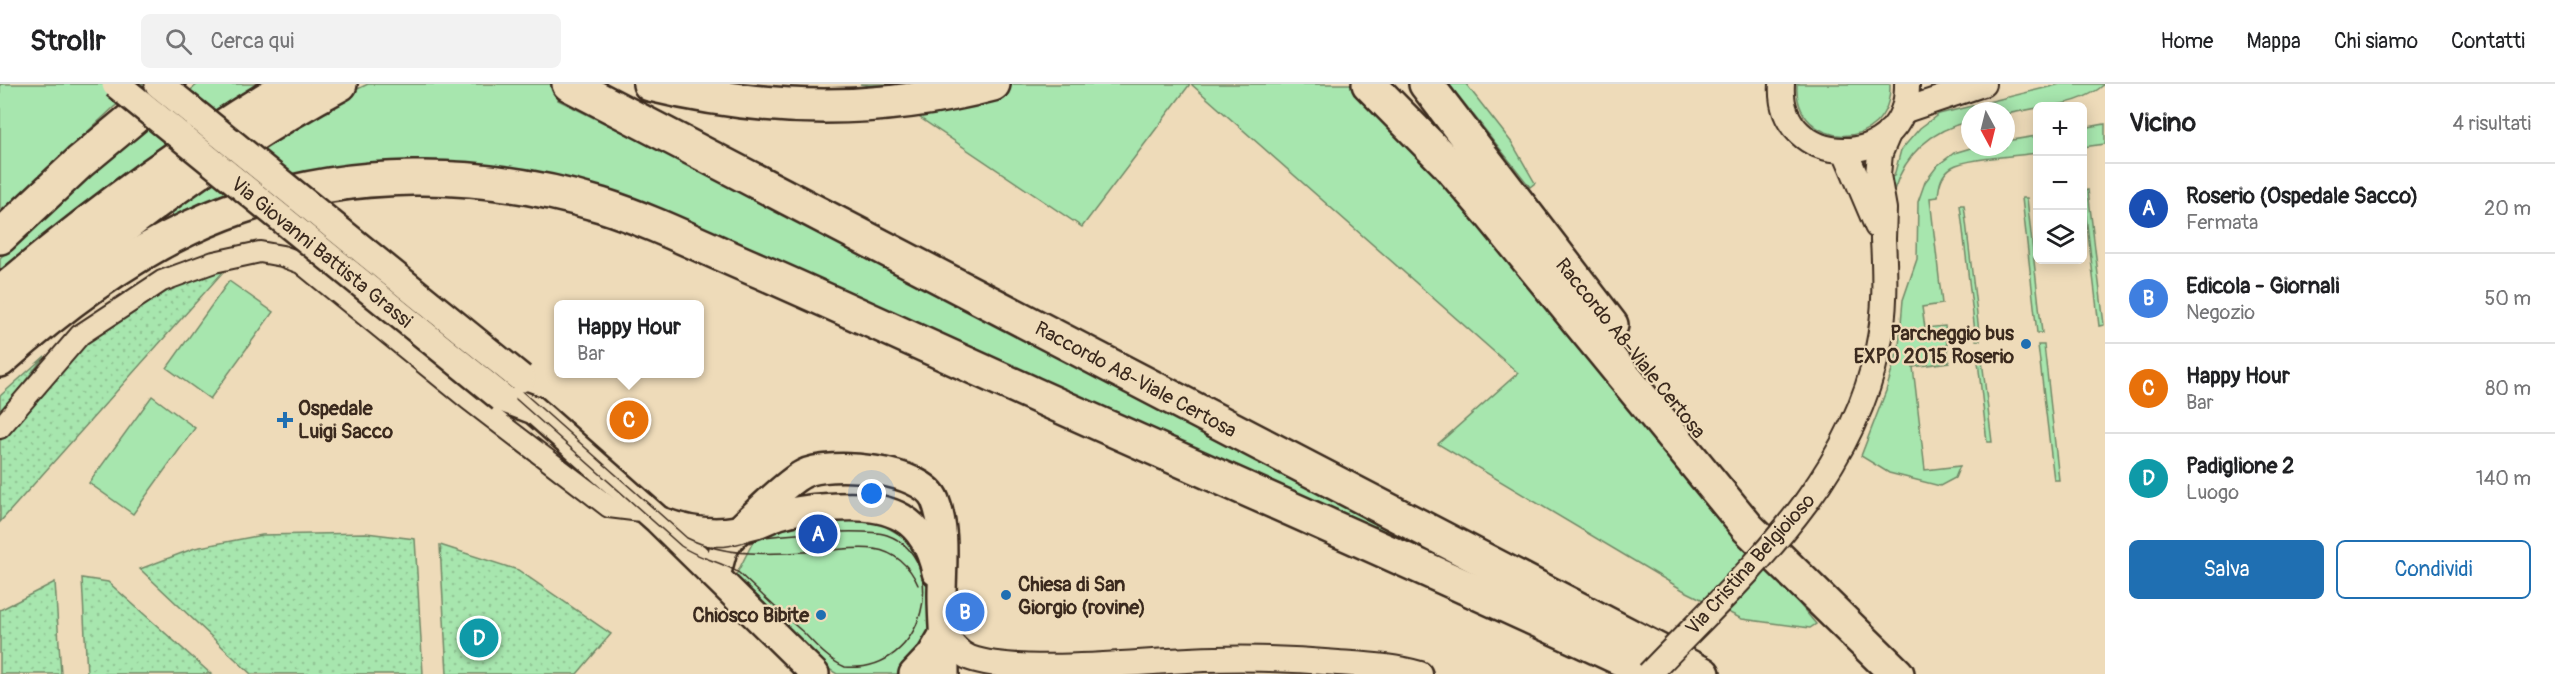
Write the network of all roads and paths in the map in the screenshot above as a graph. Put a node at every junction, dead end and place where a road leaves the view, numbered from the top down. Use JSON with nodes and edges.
{"nodes":[{"id":1,"x":116,"y":84,"type":"edge"},
{"id":2,"x":159,"y":84,"type":"edge"},
{"id":3,"x":174,"y":84,"type":"edge"},
{"id":4,"x":292,"y":84,"type":"edge"},
{"id":5,"x":340,"y":84,"type":"edge"},
{"id":6,"x":569,"y":84,"type":"edge"},
{"id":7,"x":650,"y":84,"type":"edge"},
{"id":8,"x":993,"y":84,"type":"edge"},
{"id":9,"x":1370,"y":84,"type":"edge"},
{"id":10,"x":1426,"y":84,"type":"edge"},
{"id":11,"x":1782,"y":84,"type":"edge"},
{"id":12,"x":1907,"y":84,"type":"edge"},
{"id":13,"x":1983,"y":84,"type":"edge"},
{"id":14,"x":1903,"y":111,"type":"junction"},
{"id":15,"x":1889,"y":132,"type":"junction"},
{"id":16,"x":1845,"y":151,"type":"junction"},
{"id":17,"x":0,"y":237,"type":"edge"},
{"id":18,"x":1883,"y":239,"type":"junction"},
{"id":19,"x":0,"y":294,"type":"edge"},
{"id":20,"x":0,"y":329,"type":"edge"},
{"id":21,"x":0,"y":360,"type":"edge"},
{"id":22,"x":534,"y":410,"type":"junction"},
{"id":23,"x":0,"y":428,"type":"edge"},
{"id":24,"x":654,"y":516,"type":"junction"},
{"id":25,"x":738,"y":530,"type":"junction"},
{"id":26,"x":716,"y":576,"type":"junction"},
{"id":27,"x":942,"y":596,"type":"junction"},
{"id":28,"x":1836,"y":612,"type":"junction"},
{"id":29,"x":944,"y":633,"type":"junction"},
{"id":30,"x":994,"y":665,"type":"junction"},
{"id":31,"x":815,"y":673,"type":"edge"},
{"id":32,"x":913,"y":674,"type":"edge"},
{"id":33,"x":945,"y":674,"type":"edge"},
{"id":34,"x":1020,"y":674,"type":"edge"},
{"id":35,"x":1420,"y":674,"type":"edge"},
{"id":36,"x":1651,"y":674,"type":"edge"},
{"id":37,"x":1703,"y":674,"type":"edge"},
{"id":38,"x":1897,"y":674,"type":"edge"}],
"edges":[{"from":1,"to":22,"type":"main road","name":"Via Giovanni Battista Grassi","bridge":true},
{"from":2,"to":22,"type":"main road","name":"Via Giovanni Battista Grassi","bridge":true},
{"from":3,"to":17,"type":"highway"},
{"from":4,"to":19,"type":"highway"},
{"from":5,"to":20,"type":"highway"},
{"from":6,"to":37,"type":"highway","name":"Raccordo A8-Viale Certosa"},
{"from":7,"to":8,"type":"highway"},
{"from":9,"to":28,"type":"highway"},
{"from":10,"to":28,"type":"highway","name":"Raccordo A8-Viale Certosa"},
{"from":11,"to":16,"type":"street"},
{"from":12,"to":14,"type":"street"},
{"from":13,"to":14,"type":"street"},
{"from":14,"to":15,"type":"street"},
{"from":15,"to":16,"type":"street"},
{"from":15,"to":18,"type":"street","name":"Via Cristina Belgioioso"},
{"from":16,"to":18,"type":"street","name":"Via Cristina Belgioioso"},
{"from":18,"to":36,"type":"street","name":"Via Cristina Belgioioso","bridge":true},
{"from":21,"to":36,"type":"highway"},
{"from":22,"to":24,"type":"main road","name":"Via Giovanni Battista Grassi"},
{"from":23,"to":24,"type":"street","name":"Via Giovanni Battista Grassi"},
{"from":24,"to":25,"type":"main road","name":"Via Giovanni Battista Grassi"},
{"from":24,"to":26,"type":"main road","name":"Via Giovanni Battista Grassi"},
{"from":25,"to":26,"type":"main road","name":"Via Giovanni Battista Grassi"},
{"from":25,"to":27,"type":"main road","name":"Via Giovanni Battista Grassi"},
{"from":25,"to":27,"type":"main road","name":"Via Giovanni Battista Grassi"},
{"from":26,"to":31,"type":"main road","name":"Via Giovanni Battista Grassi"},
{"from":27,"to":29,"type":"main road","name":"Via Giovanni Battista Grassi"},
{"from":28,"to":38,"type":"highway"},
{"from":29,"to":30,"type":"street"},
{"from":29,"to":32,"type":"main road"},
{"from":29,"to":33,"type":"main road","name":"Via Giovanni Battista Grassi"},
{"from":30,"to":34,"type":"street"},
{"from":30,"to":35,"type":"street"}]}
